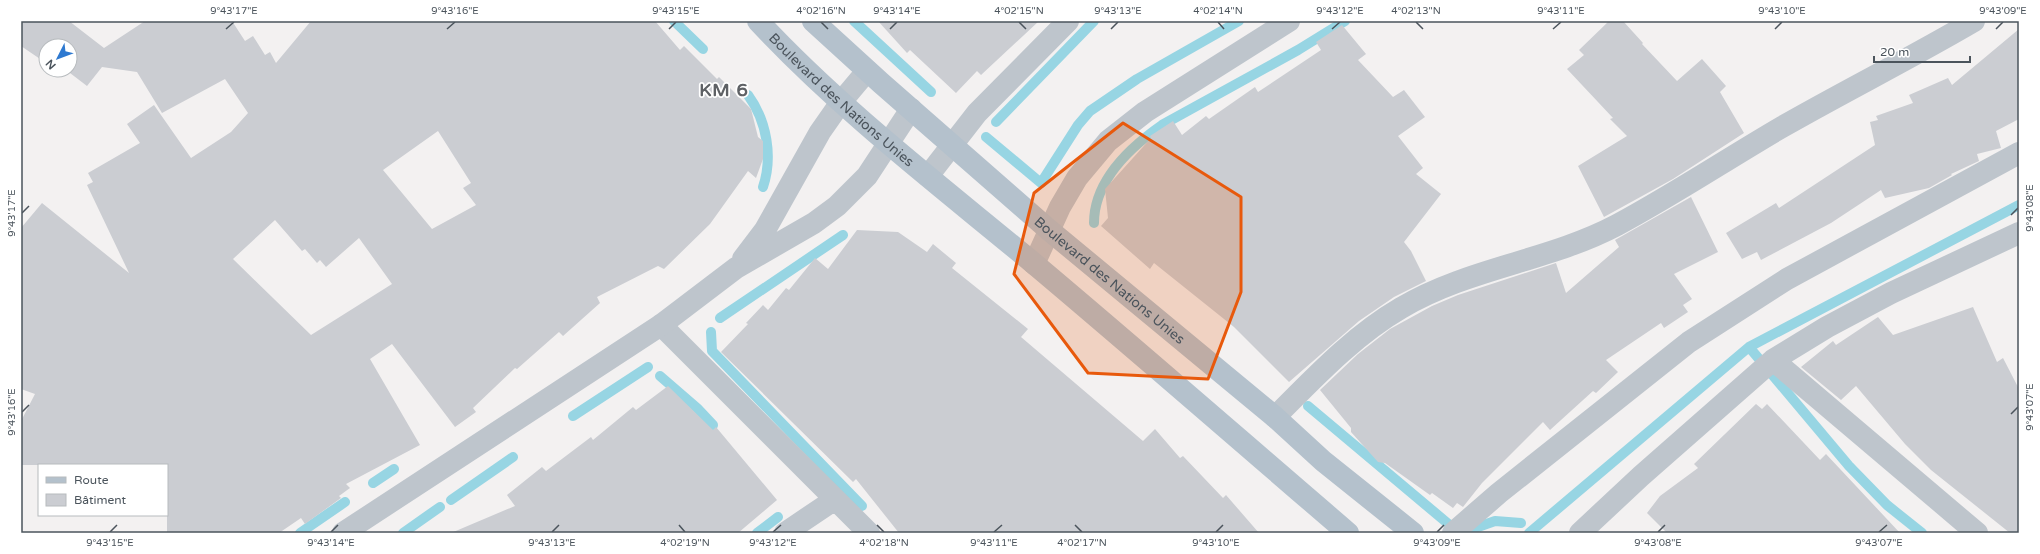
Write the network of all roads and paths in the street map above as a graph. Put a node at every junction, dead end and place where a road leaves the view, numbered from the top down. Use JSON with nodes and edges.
{"nodes":[{"id":1,"x":758,"y":21,"type":"edge"},
{"id":2,"x":813,"y":21,"type":"edge"},
{"id":3,"x":1068,"y":21,"type":"edge"},
{"id":4,"x":1289,"y":21,"type":"edge"},
{"id":5,"x":1974,"y":21,"type":"edge"},
{"id":6,"x":867,"y":71,"type":"junction"},
{"id":7,"x":841,"y":102,"type":"junction"},
{"id":8,"x":911,"y":109,"type":"junction"},
{"id":9,"x":888,"y":144,"type":"junction"},
{"id":10,"x":952,"y":144,"type":"junction"},
{"id":11,"x":2019,"y":153,"type":"edge"},
{"id":12,"x":928,"y":176,"type":"junction"},
{"id":13,"x":1049,"y":230,"type":"junction"},
{"id":14,"x":2019,"y":234,"type":"edge"},
{"id":15,"x":1034,"y":264,"type":"junction"},
{"id":16,"x":736,"y":268,"type":"junction"},
{"id":17,"x":661,"y":325,"type":"junction"},
{"id":18,"x":1773,"y":360,"type":"junction"},
{"id":19,"x":1275,"y":417,"type":"junction"},
{"id":20,"x":834,"y":500,"type":"junction"},
{"id":21,"x":343,"y":533,"type":"edge"},
{"id":22,"x":785,"y":533,"type":"edge"},
{"id":23,"x":869,"y":533,"type":"edge"},
{"id":24,"x":1348,"y":533,"type":"edge"},
{"id":25,"x":1413,"y":533,"type":"edge"},
{"id":26,"x":1453,"y":533,"type":"edge"},
{"id":27,"x":1580,"y":533,"type":"edge"},
{"id":28,"x":1977,"y":533,"type":"edge"}],
"edges":[{"from":1,"to":7,"type":"main road","name":"Boulevard des Nations Unies"},
{"from":2,"to":6,"type":"main road","name":"Boulevard des Nations Unies"},
{"from":3,"to":10,"type":"street"},
{"from":4,"to":13,"type":"street"},
{"from":5,"to":19,"type":"street"},
{"from":6,"to":7,"type":"street"},
{"from":6,"to":8,"type":"main road","name":"Boulevard des Nations Unies"},
{"from":7,"to":9,"type":"main road","name":"Boulevard des Nations Unies"},
{"from":7,"to":16,"type":"street"},
{"from":8,"to":9,"type":"street"},
{"from":8,"to":10,"type":"main road","name":"Boulevard des Nations Unies"},
{"from":9,"to":12,"type":"main road","name":"Boulevard des Nations Unies"},
{"from":9,"to":16,"type":"street"},
{"from":10,"to":12,"type":"street"},
{"from":10,"to":13,"type":"main road","name":"Boulevard des Nations Unies"},
{"from":11,"to":26,"type":"street"},
{"from":12,"to":15,"type":"main road","name":"Boulevard des Nations Unies"},
{"from":13,"to":15,"type":"street"},
{"from":13,"to":19,"type":"main road","name":"Boulevard des Nations Unies"},
{"from":14,"to":18,"type":"street"},
{"from":15,"to":24,"type":"main road","name":"Boulevard des Nations Unies"},
{"from":16,"to":17,"type":"street"},
{"from":17,"to":20,"type":"street"},
{"from":17,"to":21,"type":"street"},
{"from":18,"to":27,"type":"street"},
{"from":18,"to":28,"type":"street"},
{"from":19,"to":25,"type":"main road","name":"Boulevard des Nations Unies"},
{"from":20,"to":22,"type":"street"},
{"from":20,"to":23,"type":"street"}]}
